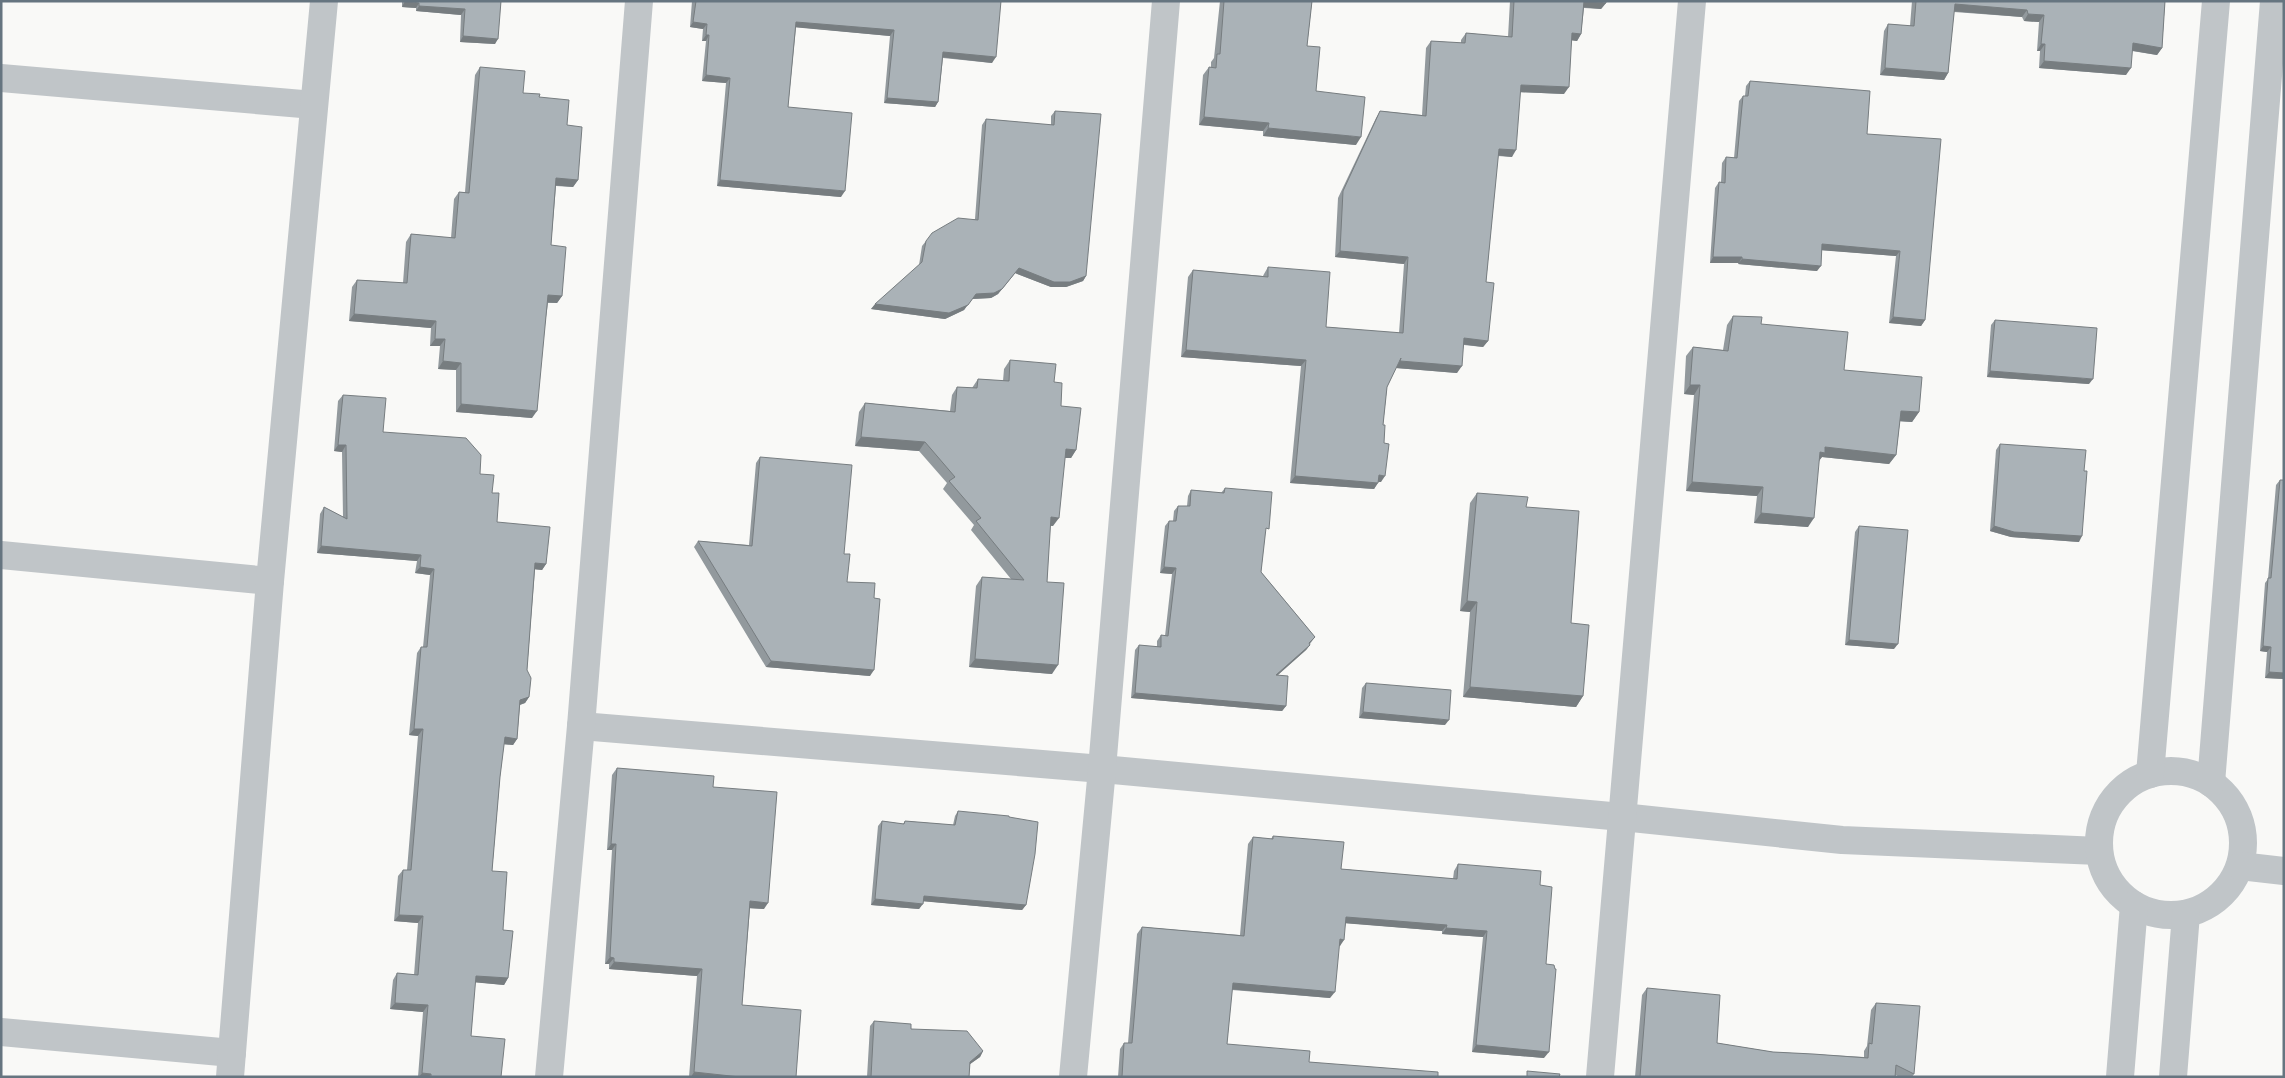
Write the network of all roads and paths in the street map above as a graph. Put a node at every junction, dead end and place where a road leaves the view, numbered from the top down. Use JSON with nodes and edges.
{"nodes":[{"id":1,"x":324,"y":1,"type":"edge"},
{"id":2,"x":639,"y":1,"type":"edge"},
{"id":3,"x":1166,"y":1,"type":"edge"},
{"id":4,"x":1692,"y":1,"type":"edge"},
{"id":5,"x":2216,"y":1,"type":"edge"},
{"id":6,"x":2274,"y":1,"type":"edge"},
{"id":7,"x":1,"y":78,"type":"edge"},
{"id":8,"x":314,"y":105,"type":"junction"},
{"id":9,"x":1,"y":555,"type":"edge"},
{"id":10,"x":270,"y":581,"type":"junction"},
{"id":11,"x":580,"y":726,"type":"junction"},
{"id":12,"x":1102,"y":769,"type":"junction"},
{"id":13,"x":2150,"y":774,"type":"junction"},
{"id":14,"x":2211,"y":783,"type":"junction"},
{"id":15,"x":1622,"y":817,"type":"junction"},
{"id":16,"x":2099,"y":851,"type":"junction"},
{"id":17,"x":2240,"y":866,"type":"junction"},
{"id":18,"x":2284,"y":871,"type":"edge"},
{"id":19,"x":2134,"y":905,"type":"junction"},
{"id":20,"x":2186,"y":914,"type":"junction"},
{"id":21,"x":1,"y":1032,"type":"edge"},
{"id":22,"x":231,"y":1065,"type":"edge"},
{"id":23,"x":549,"y":1077,"type":"edge"},
{"id":24,"x":1073,"y":1077,"type":"edge"},
{"id":25,"x":1600,"y":1077,"type":"edge"},
{"id":26,"x":2120,"y":1077,"type":"edge"},
{"id":27,"x":2173,"y":1077,"type":"edge"}],
"edges":[{"from":1,"to":8,"type":"street"},
{"from":2,"to":11,"type":"street"},
{"from":3,"to":12,"type":"street"},
{"from":4,"to":15,"type":"street"},
{"from":5,"to":13,"type":"street"},
{"from":6,"to":14,"type":"street"},
{"from":7,"to":8,"type":"street"},
{"from":8,"to":10,"type":"street"},
{"from":9,"to":10,"type":"street"},
{"from":10,"to":22,"type":"street"},
{"from":11,"to":12,"type":"street"},
{"from":11,"to":23,"type":"street"},
{"from":12,"to":15,"type":"street"},
{"from":12,"to":24,"type":"street"},
{"from":13,"to":14,"type":"street"},
{"from":13,"to":16,"type":"street"},
{"from":14,"to":17,"type":"street"},
{"from":15,"to":16,"type":"street"},
{"from":15,"to":25,"type":"street"},
{"from":16,"to":19,"type":"street"},
{"from":17,"to":18,"type":"street"},
{"from":17,"to":20,"type":"street"},
{"from":19,"to":20,"type":"street"},
{"from":19,"to":26,"type":"street"},
{"from":20,"to":27,"type":"street"},
{"from":21,"to":22,"type":"street"}]}
